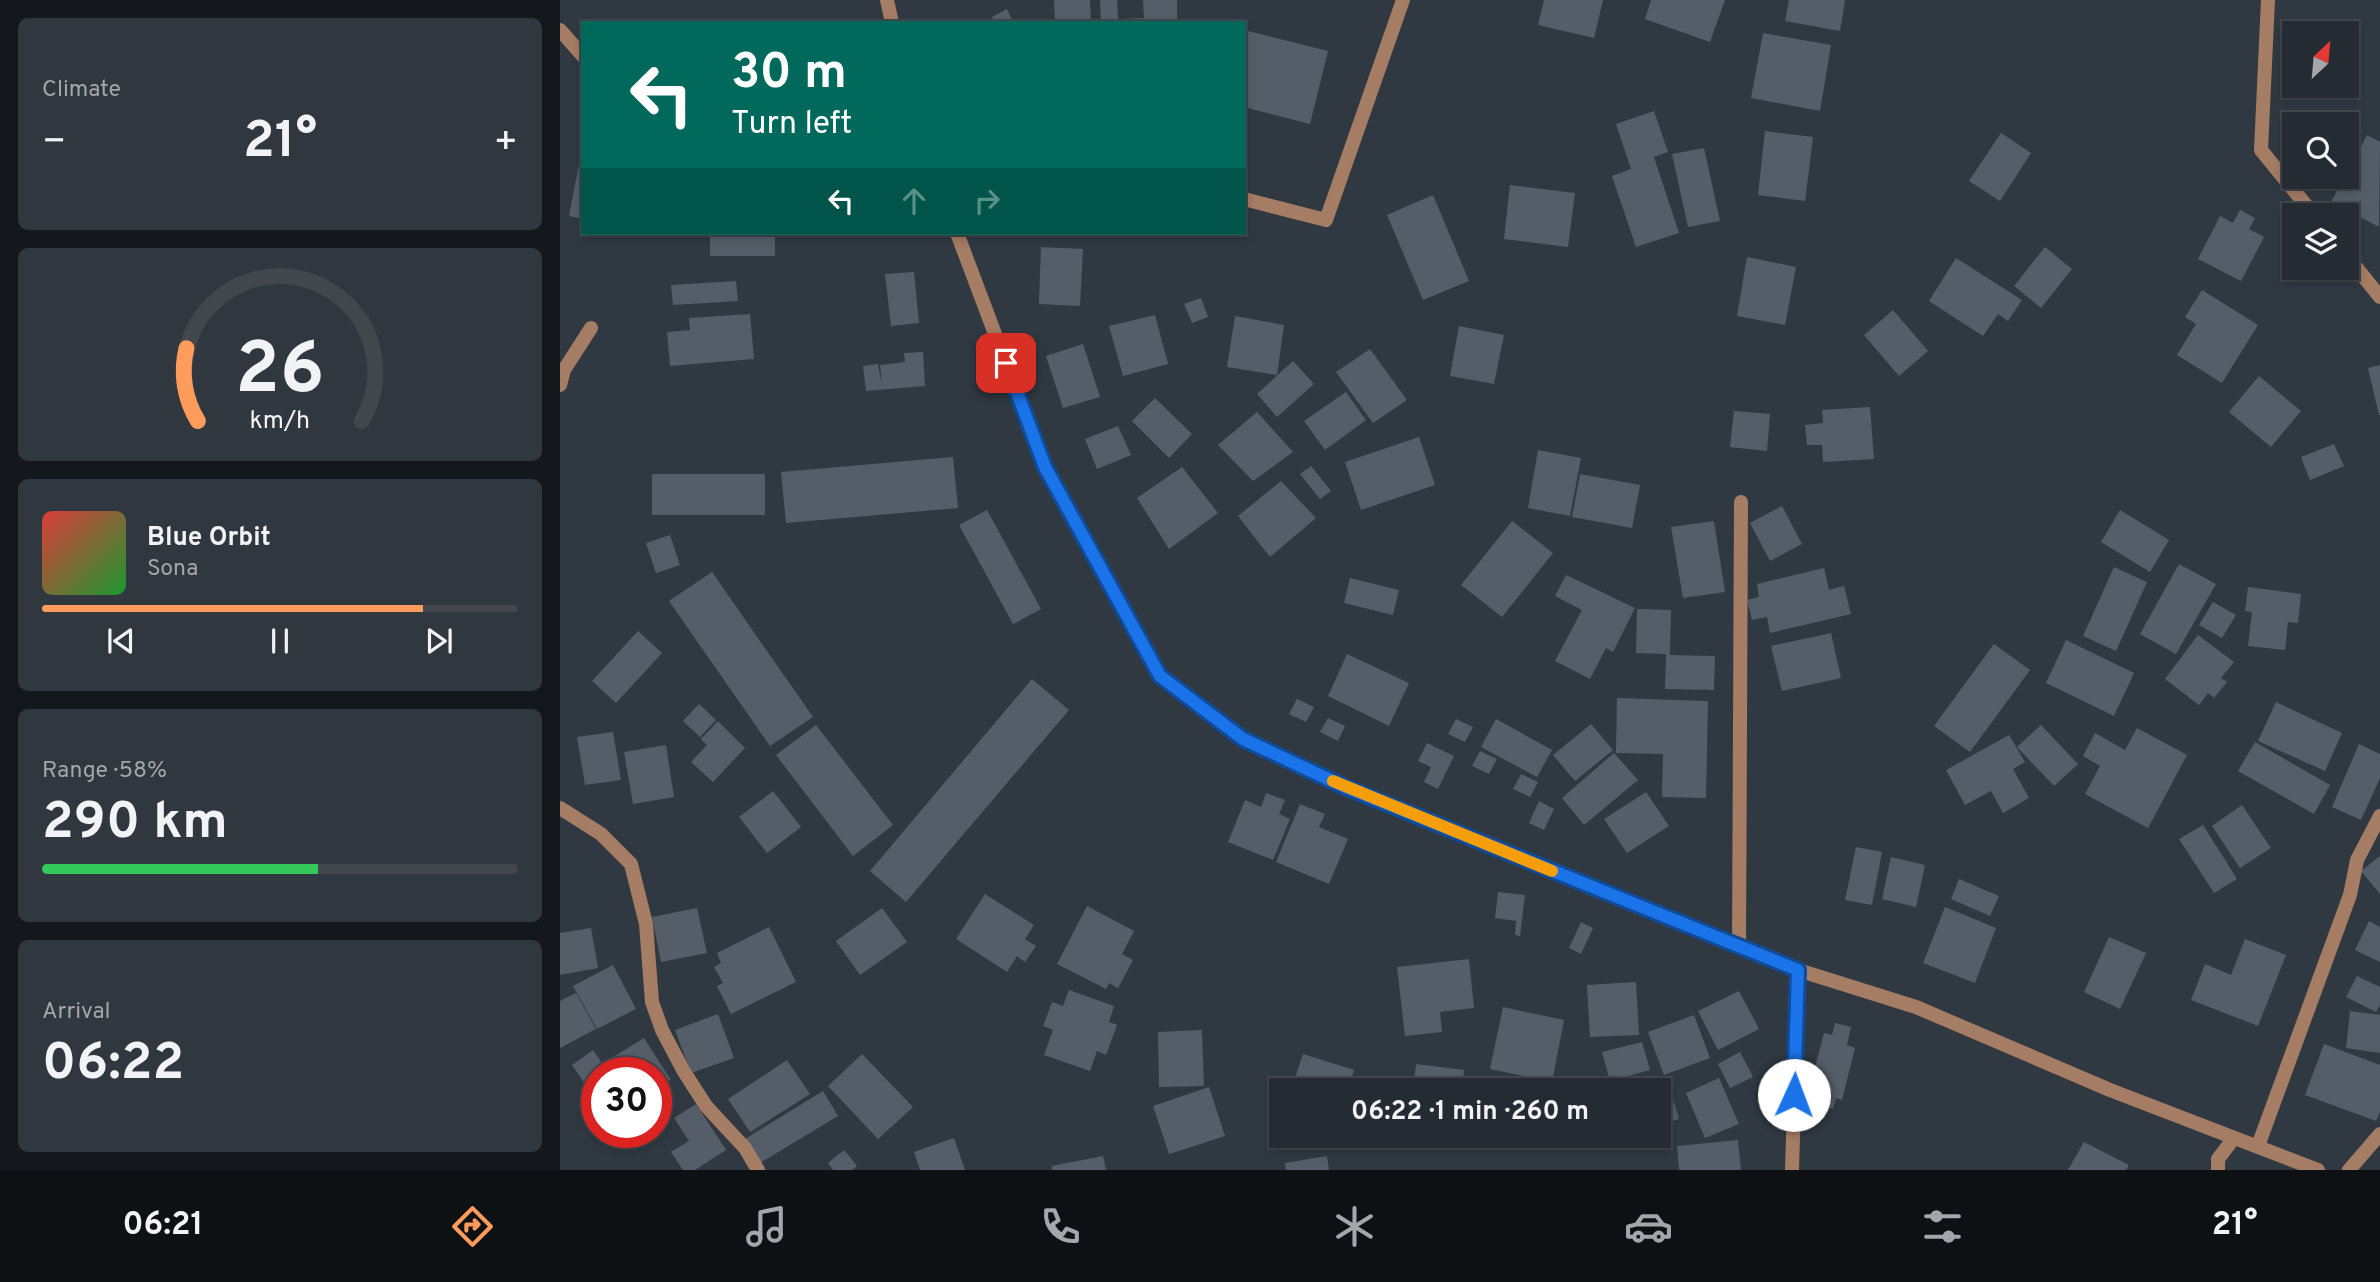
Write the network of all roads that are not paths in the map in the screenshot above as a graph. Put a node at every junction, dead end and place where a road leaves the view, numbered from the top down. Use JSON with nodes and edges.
{"nodes":[{"id":1,"x":887,"y":0,"type":"edge"},
{"id":2,"x":1403,"y":0,"type":"edge"},
{"id":3,"x":2268,"y":0,"type":"edge"},
{"id":4,"x":892,"y":21,"type":"edge"},
{"id":5,"x":560,"y":30,"type":"edge"},
{"id":6,"x":581,"y":54,"type":"edge"},
{"id":7,"x":1246,"y":200,"type":"edge"},
{"id":8,"x":2304,"y":203,"type":"edge"},
{"id":9,"x":958,"y":235,"type":"edge"},
{"id":10,"x":2359,"y":271,"type":"edge"},
{"id":11,"x":2380,"y":297,"type":"edge"},
{"id":12,"x":591,"y":328,"type":"dead end"},
{"id":13,"x":560,"y":385,"type":"edge"},
{"id":14,"x":1741,"y":502,"type":"dead end"},
{"id":15,"x":560,"y":808,"type":"edge"},
{"id":16,"x":2380,"y":816,"type":"edge"},
{"id":17,"x":1739,"y":946,"type":"junction"},
{"id":18,"x":1798,"y":970,"type":"junction"},
{"id":19,"x":2380,"y":1134,"type":"edge"},
{"id":20,"x":2234,"y":1138,"type":"junction"},
{"id":21,"x":2258,"y":1146,"type":"junction"},
{"id":22,"x":758,"y":1170,"type":"edge"},
{"id":23,"x":1791,"y":1170,"type":"edge"},
{"id":24,"x":2218,"y":1170,"type":"edge"},
{"id":25,"x":2318,"y":1170,"type":"edge"},
{"id":26,"x":2349,"y":1170,"type":"edge"}],
"edges":[{"from":1,"to":4,"type":"street"},
{"from":2,"to":7,"type":"street"},
{"from":3,"to":8,"type":"street"},
{"from":5,"to":6,"type":"street"},
{"from":9,"to":17,"type":"street"},
{"from":10,"to":11,"type":"street"},
{"from":12,"to":13,"type":"street"},
{"from":14,"to":17,"type":"street"},
{"from":15,"to":22,"type":"street"},
{"from":16,"to":21,"type":"street"},
{"from":17,"to":18,"type":"street"},
{"from":18,"to":20,"type":"street"},
{"from":18,"to":23,"type":"street"},
{"from":19,"to":26,"type":"street"},
{"from":20,"to":21,"type":"street"},
{"from":20,"to":24,"type":"street"},
{"from":21,"to":25,"type":"street"}]}
